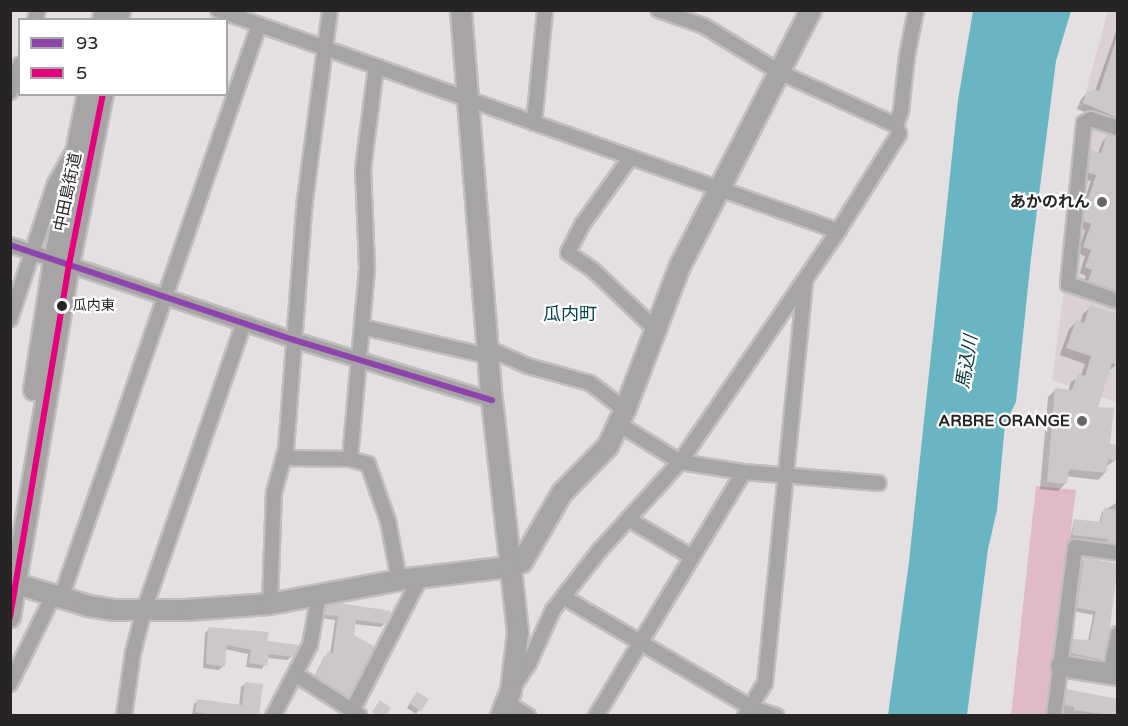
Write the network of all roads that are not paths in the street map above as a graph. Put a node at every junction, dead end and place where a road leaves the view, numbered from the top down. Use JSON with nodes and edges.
{"nodes":[{"id":1,"x":218,"y":10,"type":"edge"},
{"id":2,"x":330,"y":10,"type":"edge"},
{"id":3,"x":461,"y":10,"type":"edge"},
{"id":4,"x":545,"y":10,"type":"edge"},
{"id":5,"x":658,"y":10,"type":"edge"},
{"id":6,"x":811,"y":10,"type":"edge"},
{"id":7,"x":916,"y":10,"type":"edge"},
{"id":8,"x":676,"y":14,"type":"edge"},
{"id":9,"x":259,"y":25,"type":"junction"},
{"id":10,"x":325,"y":50,"type":"junction"},
{"id":11,"x":376,"y":68,"type":"junction"},
{"id":12,"x":18,"y":70,"type":"edge"},
{"id":13,"x":779,"y":72,"type":"junction"},
{"id":14,"x":10,"y":92,"type":"edge"},
{"id":15,"x":88,"y":96,"type":"edge"},
{"id":16,"x":103,"y":96,"type":"edge"},
{"id":17,"x":468,"y":100,"type":"junction"},
{"id":18,"x":534,"y":123,"type":"junction"},
{"id":19,"x":896,"y":125,"type":"junction"},
{"id":20,"x":1118,"y":128,"type":"edge"},
{"id":21,"x":78,"y":143,"type":"junction"},
{"id":22,"x":630,"y":158,"type":"junction"},
{"id":23,"x":720,"y":189,"type":"junction"},
{"id":24,"x":838,"y":231,"type":"junction"},
{"id":25,"x":10,"y":245,"type":"edge"},
{"id":26,"x":33,"y":253,"type":"junction"},
{"id":27,"x":61,"y":263,"type":"junction"},
{"id":28,"x":805,"y":280,"type":"junction"},
{"id":29,"x":165,"y":296,"type":"junction"},
{"id":30,"x":1118,"y":301,"type":"edge"},
{"id":31,"x":10,"y":318,"type":"edge"},
{"id":32,"x":244,"y":323,"type":"junction"},
{"id":33,"x":362,"y":327,"type":"junction"},
{"id":34,"x":656,"y":330,"type":"junction"},
{"id":35,"x":294,"y":340,"type":"junction"},
{"id":36,"x":488,"y":352,"type":"junction"},
{"id":37,"x":359,"y":359,"type":"junction"},
{"id":38,"x":492,"y":400,"type":"junction"},
{"id":39,"x":622,"y":417,"type":"junction"},
{"id":40,"x":283,"y":458,"type":"junction"},
{"id":41,"x":350,"y":459,"type":"junction"},
{"id":42,"x":680,"y":462,"type":"junction"},
{"id":43,"x":744,"y":472,"type":"junction"},
{"id":44,"x":786,"y":476,"type":"junction"},
{"id":45,"x":879,"y":483,"type":"dead end"},
{"id":46,"x":628,"y":519,"type":"junction"},
{"id":47,"x":10,"y":538,"type":"edge"},
{"id":48,"x":1118,"y":552,"type":"edge"},
{"id":49,"x":692,"y":557,"type":"junction"},
{"id":50,"x":510,"y":567,"type":"junction"},
{"id":51,"x":406,"y":579,"type":"junction"},
{"id":52,"x":13,"y":583,"type":"edge"},
{"id":53,"x":319,"y":596,"type":"junction"},
{"id":54,"x":57,"y":597,"type":"junction"},
{"id":55,"x":565,"y":598,"type":"junction"},
{"id":56,"x":270,"y":604,"type":"junction"},
{"id":57,"x":144,"y":610,"type":"junction"},
{"id":58,"x":10,"y":617,"type":"edge"},
{"id":59,"x":1118,"y":634,"type":"edge"},
{"id":60,"x":640,"y":641,"type":"junction"},
{"id":61,"x":1061,"y":666,"type":"junction"},
{"id":62,"x":295,"y":674,"type":"junction"},
{"id":63,"x":1114,"y":674,"type":"edge"},
{"id":64,"x":10,"y":684,"type":"edge"},
{"id":65,"x":506,"y":703,"type":"edge"},
{"id":66,"x":748,"y":711,"type":"edge"},
{"id":67,"x":356,"y":713,"type":"edge"},
{"id":68,"x":124,"y":716,"type":"edge"},
{"id":69,"x":273,"y":716,"type":"edge"},
{"id":70,"x":528,"y":716,"type":"edge"},
{"id":71,"x":596,"y":716,"type":"edge"},
{"id":72,"x":776,"y":716,"type":"edge"},
{"id":73,"x":1054,"y":716,"type":"edge"}],
"edges":[{"from":1,"to":9,"type":"street"},
{"from":2,"to":10,"type":"street"},
{"from":3,"to":17,"type":"street"},
{"from":4,"to":18,"type":"street"},
{"from":5,"to":8,"type":"street"},
{"from":6,"to":13,"type":"street"},
{"from":7,"to":19,"type":"street"},
{"from":8,"to":13,"type":"street"},
{"from":9,"to":10,"type":"street"},
{"from":9,"to":29,"type":"street"},
{"from":10,"to":11,"type":"street"},
{"from":10,"to":35,"type":"street"},
{"from":11,"to":17,"type":"street"},
{"from":11,"to":33,"type":"street"},
{"from":12,"to":14,"type":"street"},
{"from":13,"to":19,"type":"street"},
{"from":13,"to":23,"type":"street"},
{"from":15,"to":21,"type":"street","name":"中田島街道"},
{"from":16,"to":27,"type":"street","name":"中田島街道"},
{"from":17,"to":18,"type":"street"},
{"from":17,"to":36,"type":"street"},
{"from":18,"to":22,"type":"street"},
{"from":19,"to":24,"type":"street"},
{"from":20,"to":30,"type":"street"},
{"from":21,"to":26,"type":"street"},
{"from":21,"to":27,"type":"street","name":"中田島街道"},
{"from":22,"to":23,"type":"street"},
{"from":22,"to":34,"type":"street"},
{"from":23,"to":24,"type":"street"},
{"from":23,"to":34,"type":"street"},
{"from":24,"to":28,"type":"street"},
{"from":25,"to":26,"type":"street"},
{"from":26,"to":27,"type":"street"},
{"from":26,"to":31,"type":"street"},
{"from":27,"to":29,"type":"street"},
{"from":27,"to":47,"type":"street","name":"中田島街道"},
{"from":27,"to":52,"type":"street","name":"中田島街道"},
{"from":28,"to":42,"type":"street"},
{"from":28,"to":44,"type":"street"},
{"from":29,"to":32,"type":"street"},
{"from":29,"to":54,"type":"street"},
{"from":32,"to":35,"type":"street"},
{"from":32,"to":57,"type":"street"},
{"from":33,"to":36,"type":"street"},
{"from":33,"to":37,"type":"street"},
{"from":34,"to":39,"type":"street"},
{"from":35,"to":37,"type":"street"},
{"from":35,"to":40,"type":"street"},
{"from":36,"to":38,"type":"street"},
{"from":36,"to":39,"type":"street"},
{"from":37,"to":38,"type":"street"},
{"from":37,"to":41,"type":"street"},
{"from":38,"to":50,"type":"street"},
{"from":39,"to":42,"type":"street"},
{"from":39,"to":50,"type":"street"},
{"from":40,"to":41,"type":"street"},
{"from":40,"to":56,"type":"street"},
{"from":41,"to":51,"type":"street"},
{"from":42,"to":43,"type":"street"},
{"from":42,"to":46,"type":"street"},
{"from":43,"to":44,"type":"street"},
{"from":43,"to":49,"type":"street"},
{"from":44,"to":45,"type":"street"},
{"from":44,"to":66,"type":"street"},
{"from":46,"to":49,"type":"street"},
{"from":46,"to":55,"type":"street"},
{"from":48,"to":61,"type":"street"},
{"from":49,"to":60,"type":"street"},
{"from":50,"to":51,"type":"street"},
{"from":50,"to":65,"type":"street"},
{"from":51,"to":53,"type":"street"},
{"from":51,"to":67,"type":"street"},
{"from":52,"to":54,"type":"street"},
{"from":52,"to":58,"type":"street","name":"中田島街道"},
{"from":53,"to":56,"type":"street"},
{"from":53,"to":62,"type":"street"},
{"from":54,"to":57,"type":"street"},
{"from":54,"to":64,"type":"street"},
{"from":55,"to":60,"type":"street"},
{"from":55,"to":65,"type":"street"},
{"from":56,"to":57,"type":"street"},
{"from":57,"to":68,"type":"street"},
{"from":59,"to":63,"type":"street"},
{"from":60,"to":66,"type":"street"},
{"from":60,"to":71,"type":"street"},
{"from":61,"to":63,"type":"street"},
{"from":61,"to":73,"type":"street"},
{"from":62,"to":67,"type":"street"},
{"from":62,"to":69,"type":"street"},
{"from":65,"to":70,"type":"street"},
{"from":66,"to":72,"type":"street"}]}
